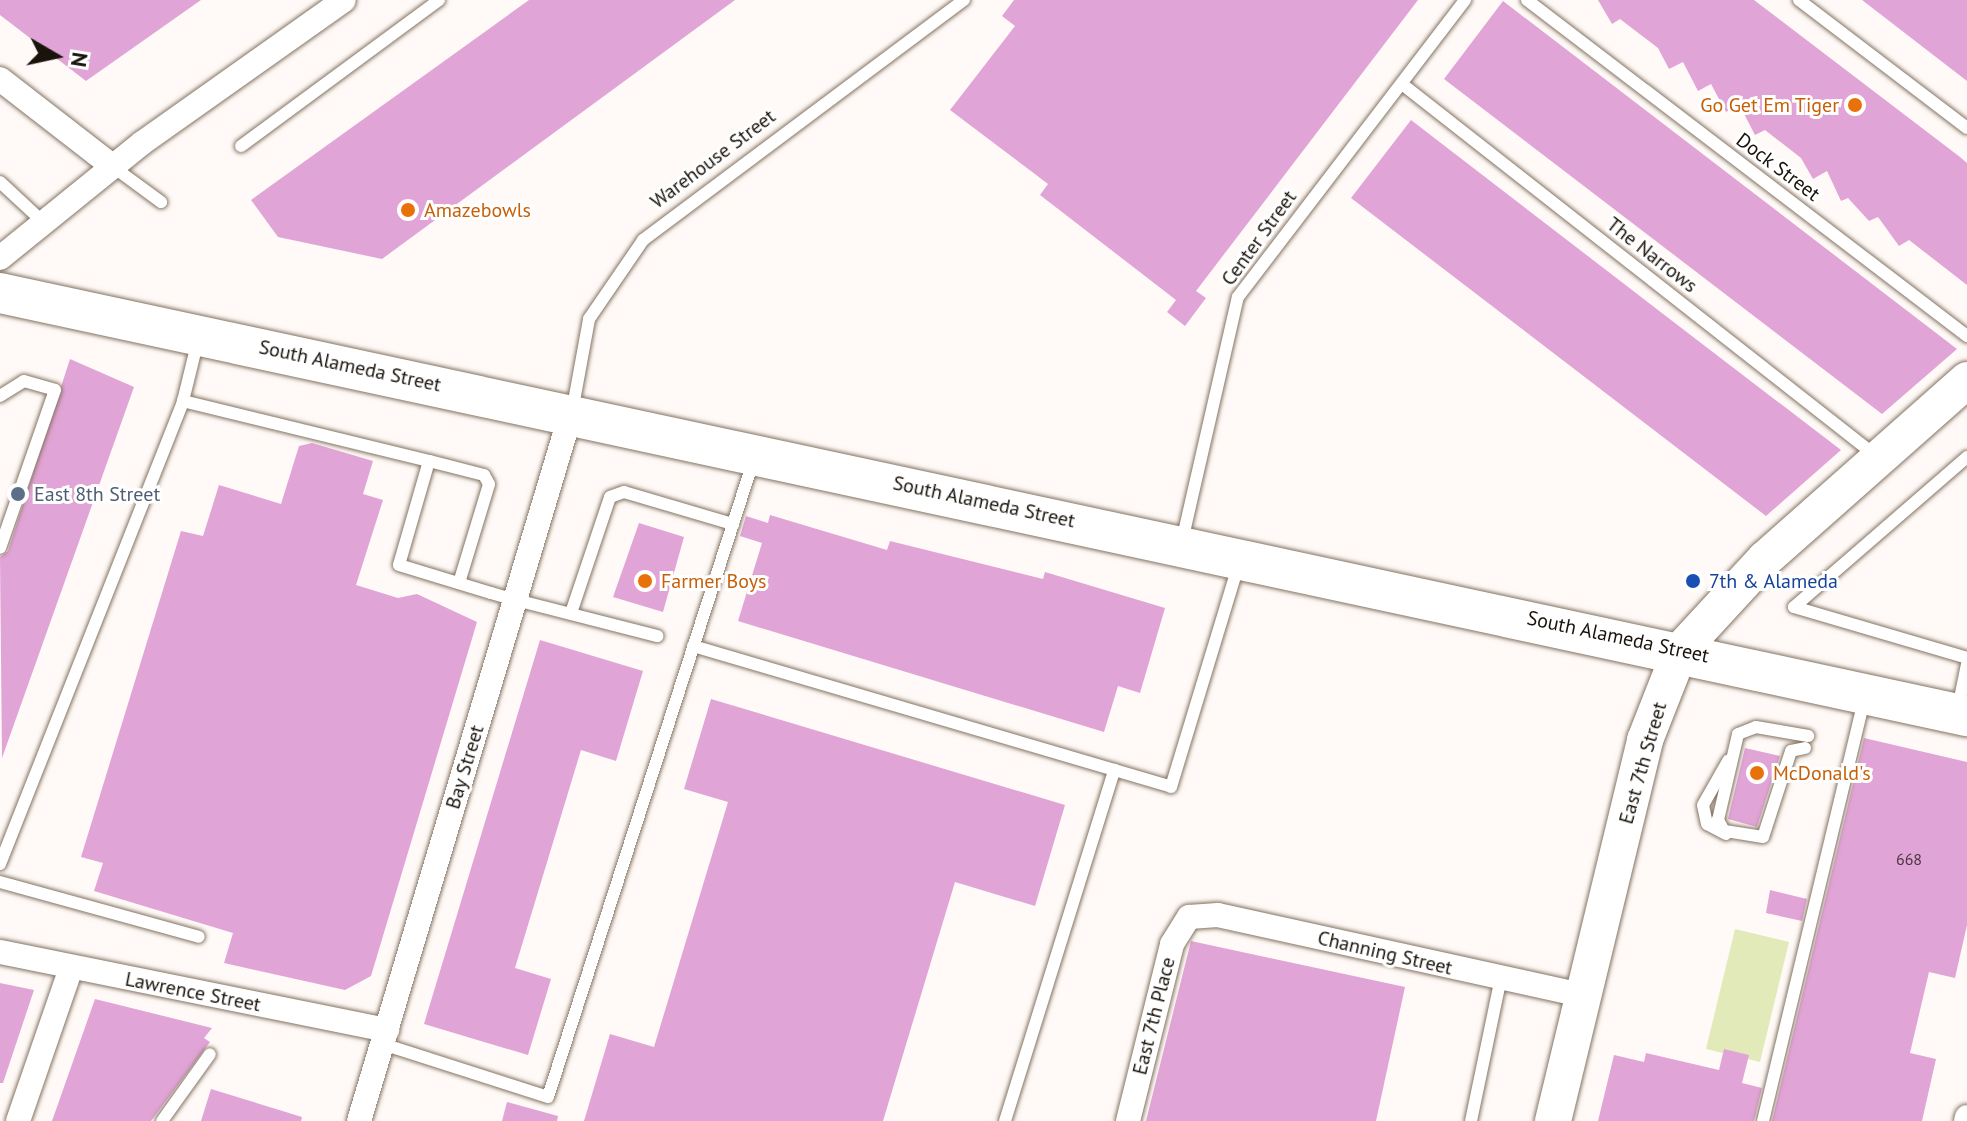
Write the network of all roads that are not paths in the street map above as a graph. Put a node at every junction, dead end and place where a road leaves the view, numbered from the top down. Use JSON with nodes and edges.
{"nodes":[{"id":1,"x":344,"y":0,"type":"edge"},
{"id":2,"x":439,"y":0,"type":"edge"},
{"id":3,"x":964,"y":0,"type":"edge"},
{"id":4,"x":1465,"y":0,"type":"edge"},
{"id":5,"x":1527,"y":0,"type":"edge"},
{"id":6,"x":1799,"y":0,"type":"edge"},
{"id":7,"x":0,"y":79,"type":"edge"},
{"id":8,"x":1402,"y":84,"type":"junction"},
{"id":9,"x":1967,"y":128,"type":"edge"},
{"id":10,"x":241,"y":146,"type":"dead end"},
{"id":11,"x":112,"y":166,"type":"junction"},
{"id":12,"x":0,"y":182,"type":"edge"},
{"id":13,"x":161,"y":202,"type":"dead end"},
{"id":14,"x":41,"y":220,"type":"junction"},
{"id":15,"x":0,"y":258,"type":"edge"},
{"id":16,"x":0,"y":293,"type":"edge"},
{"id":17,"x":199,"y":334,"type":"junction"},
{"id":18,"x":1967,"y":336,"type":"edge"},
{"id":19,"x":1967,"y":380,"type":"edge"},
{"id":20,"x":0,"y":396,"type":"edge"},
{"id":21,"x":183,"y":401,"type":"junction"},
{"id":22,"x":571,"y":413,"type":"junction"},
{"id":23,"x":756,"y":453,"type":"junction"},
{"id":24,"x":1877,"y":457,"type":"junction"},
{"id":25,"x":1967,"y":457,"type":"edge"},
{"id":26,"x":429,"y":461,"type":"junction"},
{"id":27,"x":733,"y":524,"type":"junction"},
{"id":28,"x":1181,"y":545,"type":"junction"},
{"id":29,"x":0,"y":548,"type":"edge"},
{"id":30,"x":1241,"y":557,"type":"junction"},
{"id":31,"x":459,"y":583,"type":"junction"},
{"id":32,"x":516,"y":600,"type":"junction"},
{"id":33,"x":571,"y":613,"type":"junction"},
{"id":34,"x":657,"y":636,"type":"dead end"},
{"id":35,"x":1967,"y":645,"type":"edge"},
{"id":36,"x":693,"y":646,"type":"junction"},
{"id":37,"x":1680,"y":651,"type":"junction"},
{"id":38,"x":1963,"y":659,"type":"edge"},
{"id":39,"x":1866,"y":693,"type":"junction"},
{"id":40,"x":1962,"y":715,"type":"edge"},
{"id":41,"x":1114,"y":770,"type":"junction"},
{"id":42,"x":1731,"y":835,"type":"joint"},
{"id":43,"x":0,"y":864,"type":"edge"},
{"id":44,"x":0,"y":882,"type":"edge"},
{"id":45,"x":1189,"y":917,"type":"joint"},
{"id":46,"x":199,"y":937,"type":"dead end"},
{"id":47,"x":0,"y":952,"type":"edge"},
{"id":48,"x":71,"y":968,"type":"junction"},
{"id":49,"x":1501,"y":978,"type":"junction"},
{"id":50,"x":1582,"y":995,"type":"junction"},
{"id":51,"x":385,"y":1037,"type":"junction"},
{"id":52,"x":210,"y":1054,"type":"dead end"},
{"id":53,"x":18,"y":1121,"type":"edge"},
{"id":54,"x":162,"y":1121,"type":"edge"},
{"id":55,"x":359,"y":1121,"type":"edge"},
{"id":56,"x":1005,"y":1121,"type":"edge"},
{"id":57,"x":1128,"y":1121,"type":"edge"},
{"id":58,"x":1471,"y":1121,"type":"edge"},
{"id":59,"x":1553,"y":1121,"type":"edge"},
{"id":60,"x":1763,"y":1121,"type":"edge"}],
"edges":[{"from":1,"to":11,"type":"street"},
{"from":2,"to":10,"type":"lane"},
{"from":3,"to":22,"type":"lane","name":"Warehouse Street"},
{"from":4,"to":8,"type":"lane","name":"Center Street"},
{"from":5,"to":18,"type":"lane","name":"Dock Street"},
{"from":6,"to":9,"type":"lane"},
{"from":7,"to":11,"type":"street"},
{"from":8,"to":24,"type":"lane","name":"The Narrows"},
{"from":8,"to":28,"type":"lane","name":"Center Street"},
{"from":11,"to":13,"type":"lane"},
{"from":11,"to":14,"type":"street"},
{"from":12,"to":14,"type":"lane"},
{"from":14,"to":15,"type":"street"},
{"from":16,"to":17,"type":"main road","name":"South Alameda Street"},
{"from":17,"to":21,"type":"lane"},
{"from":17,"to":22,"type":"main road","name":"South Alameda Street"},
{"from":19,"to":24,"type":"main road","name":"East 7th Street"},
{"from":20,"to":29,"type":"lane"},
{"from":21,"to":26,"type":"lane"},
{"from":21,"to":43,"type":"lane"},
{"from":22,"to":23,"type":"main road","name":"South Alameda Street"},
{"from":22,"to":32,"type":"street","name":"Bay Street"},
{"from":23,"to":27,"type":"lane"},
{"from":23,"to":28,"type":"main road","name":"South Alameda Street"},
{"from":24,"to":37,"type":"main road","name":"East 7th Street"},
{"from":25,"to":38,"type":"lane"},
{"from":26,"to":31,"type":"lane"},
{"from":26,"to":31,"type":"lane"},
{"from":27,"to":33,"type":"lane"},
{"from":27,"to":36,"type":"lane"},
{"from":28,"to":30,"type":"main road","name":"South Alameda Street"},
{"from":30,"to":37,"type":"main road","name":"South Alameda Street"},
{"from":30,"to":41,"type":"lane"},
{"from":31,"to":32,"type":"lane"},
{"from":32,"to":33,"type":"lane"},
{"from":32,"to":51,"type":"street","name":"Bay Street"},
{"from":33,"to":34,"type":"lane"},
{"from":35,"to":38,"type":"lane"},
{"from":36,"to":41,"type":"lane"},
{"from":36,"to":51,"type":"lane"},
{"from":37,"to":39,"type":"main road","name":"South Alameda Street"},
{"from":37,"to":50,"type":"main road","name":"East 7th Street"},
{"from":38,"to":40,"type":"lane"},
{"from":39,"to":40,"type":"main road","name":"South Alameda Street"},
{"from":39,"to":60,"type":"lane"},
{"from":41,"to":56,"type":"lane"},
{"from":42,"to":42,"type":"lane"},
{"from":44,"to":46,"type":"lane"},
{"from":45,"to":49,"type":"street","name":"Channing Street"},
{"from":45,"to":57,"type":"street","name":"East 7th Place"},
{"from":47,"to":48,"type":"street","name":"Lawrence Street"},
{"from":48,"to":51,"type":"street","name":"Lawrence Street"},
{"from":48,"to":53,"type":"street"},
{"from":49,"to":50,"type":"street","name":"Channing Street"},
{"from":49,"to":58,"type":"lane"},
{"from":50,"to":59,"type":"main road","name":"East 7th Street"},
{"from":51,"to":55,"type":"street","name":"Bay Street"},
{"from":52,"to":54,"type":"lane"}]}
